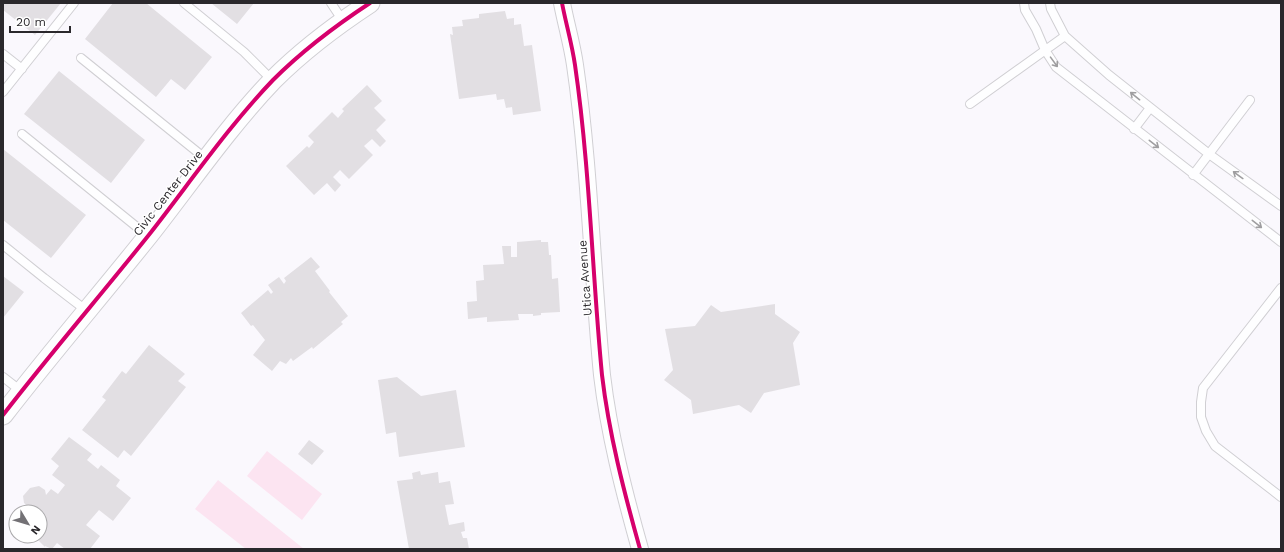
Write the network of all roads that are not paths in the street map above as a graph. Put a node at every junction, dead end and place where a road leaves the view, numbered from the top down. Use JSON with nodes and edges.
{"nodes":[{"id":1,"x":74,"y":3,"type":"edge"},
{"id":2,"x":184,"y":3,"type":"edge"},
{"id":3,"x":331,"y":3,"type":"edge"},
{"id":4,"x":370,"y":3,"type":"edge"},
{"id":5,"x":562,"y":3,"type":"edge"},
{"id":6,"x":1024,"y":3,"type":"edge"},
{"id":7,"x":1050,"y":3,"type":"edge"},
{"id":8,"x":342,"y":21,"type":"junction"},
{"id":9,"x":1065,"y":36,"type":"junction"},
{"id":10,"x":1045,"y":50,"type":"junction"},
{"id":11,"x":3,"y":54,"type":"edge"},
{"id":12,"x":80,"y":58,"type":"dead end"},
{"id":13,"x":22,"y":69,"type":"junction"},
{"id":14,"x":273,"y":80,"type":"junction"},
{"id":15,"x":3,"y":92,"type":"edge"},
{"id":16,"x":1250,"y":100,"type":"dead end"},
{"id":17,"x":970,"y":104,"type":"dead end"},
{"id":18,"x":1150,"y":108,"type":"junction"},
{"id":19,"x":1134,"y":129,"type":"junction"},
{"id":20,"x":22,"y":134,"type":"dead end"},
{"id":21,"x":1209,"y":154,"type":"junction"},
{"id":22,"x":207,"y":160,"type":"junction"},
{"id":23,"x":1193,"y":175,"type":"junction"},
{"id":24,"x":1281,"y":206,"type":"edge"},
{"id":25,"x":148,"y":236,"type":"junction"},
{"id":26,"x":1281,"y":242,"type":"edge"},
{"id":27,"x":3,"y":245,"type":"edge"},
{"id":28,"x":1281,"y":288,"type":"edge"},
{"id":29,"x":87,"y":311,"type":"junction"},
{"id":30,"x":3,"y":377,"type":"edge"},
{"id":31,"x":21,"y":391,"type":"junction"},
{"id":32,"x":3,"y":415,"type":"edge"},
{"id":33,"x":1281,"y":497,"type":"edge"},
{"id":34,"x":640,"y":549,"type":"edge"}],
"edges":[{"from":1,"to":13,"type":"lane"},
{"from":2,"to":14,"type":"lane"},
{"from":3,"to":8,"type":"lane"},
{"from":4,"to":8,"type":"street","name":"Civic Center Drive"},
{"from":5,"to":34,"type":"street","name":"Utica Avenue"},
{"from":6,"to":10,"type":"lane"},
{"from":7,"to":9,"type":"lane"},
{"from":8,"to":14,"type":"street","name":"Civic Center Drive"},
{"from":9,"to":10,"type":"lane"},
{"from":18,"to":9,"type":"lane","one_way":true},
{"from":10,"to":17,"type":"lane"},
{"from":10,"to":19,"type":"lane","one_way":true},
{"from":11,"to":13,"type":"lane"},
{"from":12,"to":22,"type":"lane"},
{"from":13,"to":15,"type":"lane"},
{"from":14,"to":22,"type":"street","name":"Civic Center Drive"},
{"from":16,"to":21,"type":"lane"},
{"from":18,"to":19,"type":"lane"},
{"from":18,"to":21,"type":"lane"},
{"from":19,"to":23,"type":"lane","one_way":true},
{"from":20,"to":25,"type":"lane"},
{"from":21,"to":23,"type":"lane"},
{"from":24,"to":21,"type":"lane","one_way":true},
{"from":22,"to":25,"type":"street","name":"Civic Center Drive"},
{"from":23,"to":26,"type":"lane","one_way":true},
{"from":25,"to":29,"type":"street","name":"Civic Center Drive"},
{"from":27,"to":29,"type":"lane"},
{"from":28,"to":33,"type":"lane"},
{"from":29,"to":31,"type":"street","name":"Civic Center Drive"},
{"from":30,"to":31,"type":"lane"},
{"from":31,"to":32,"type":"street","name":"Civic Center Drive"}]}
